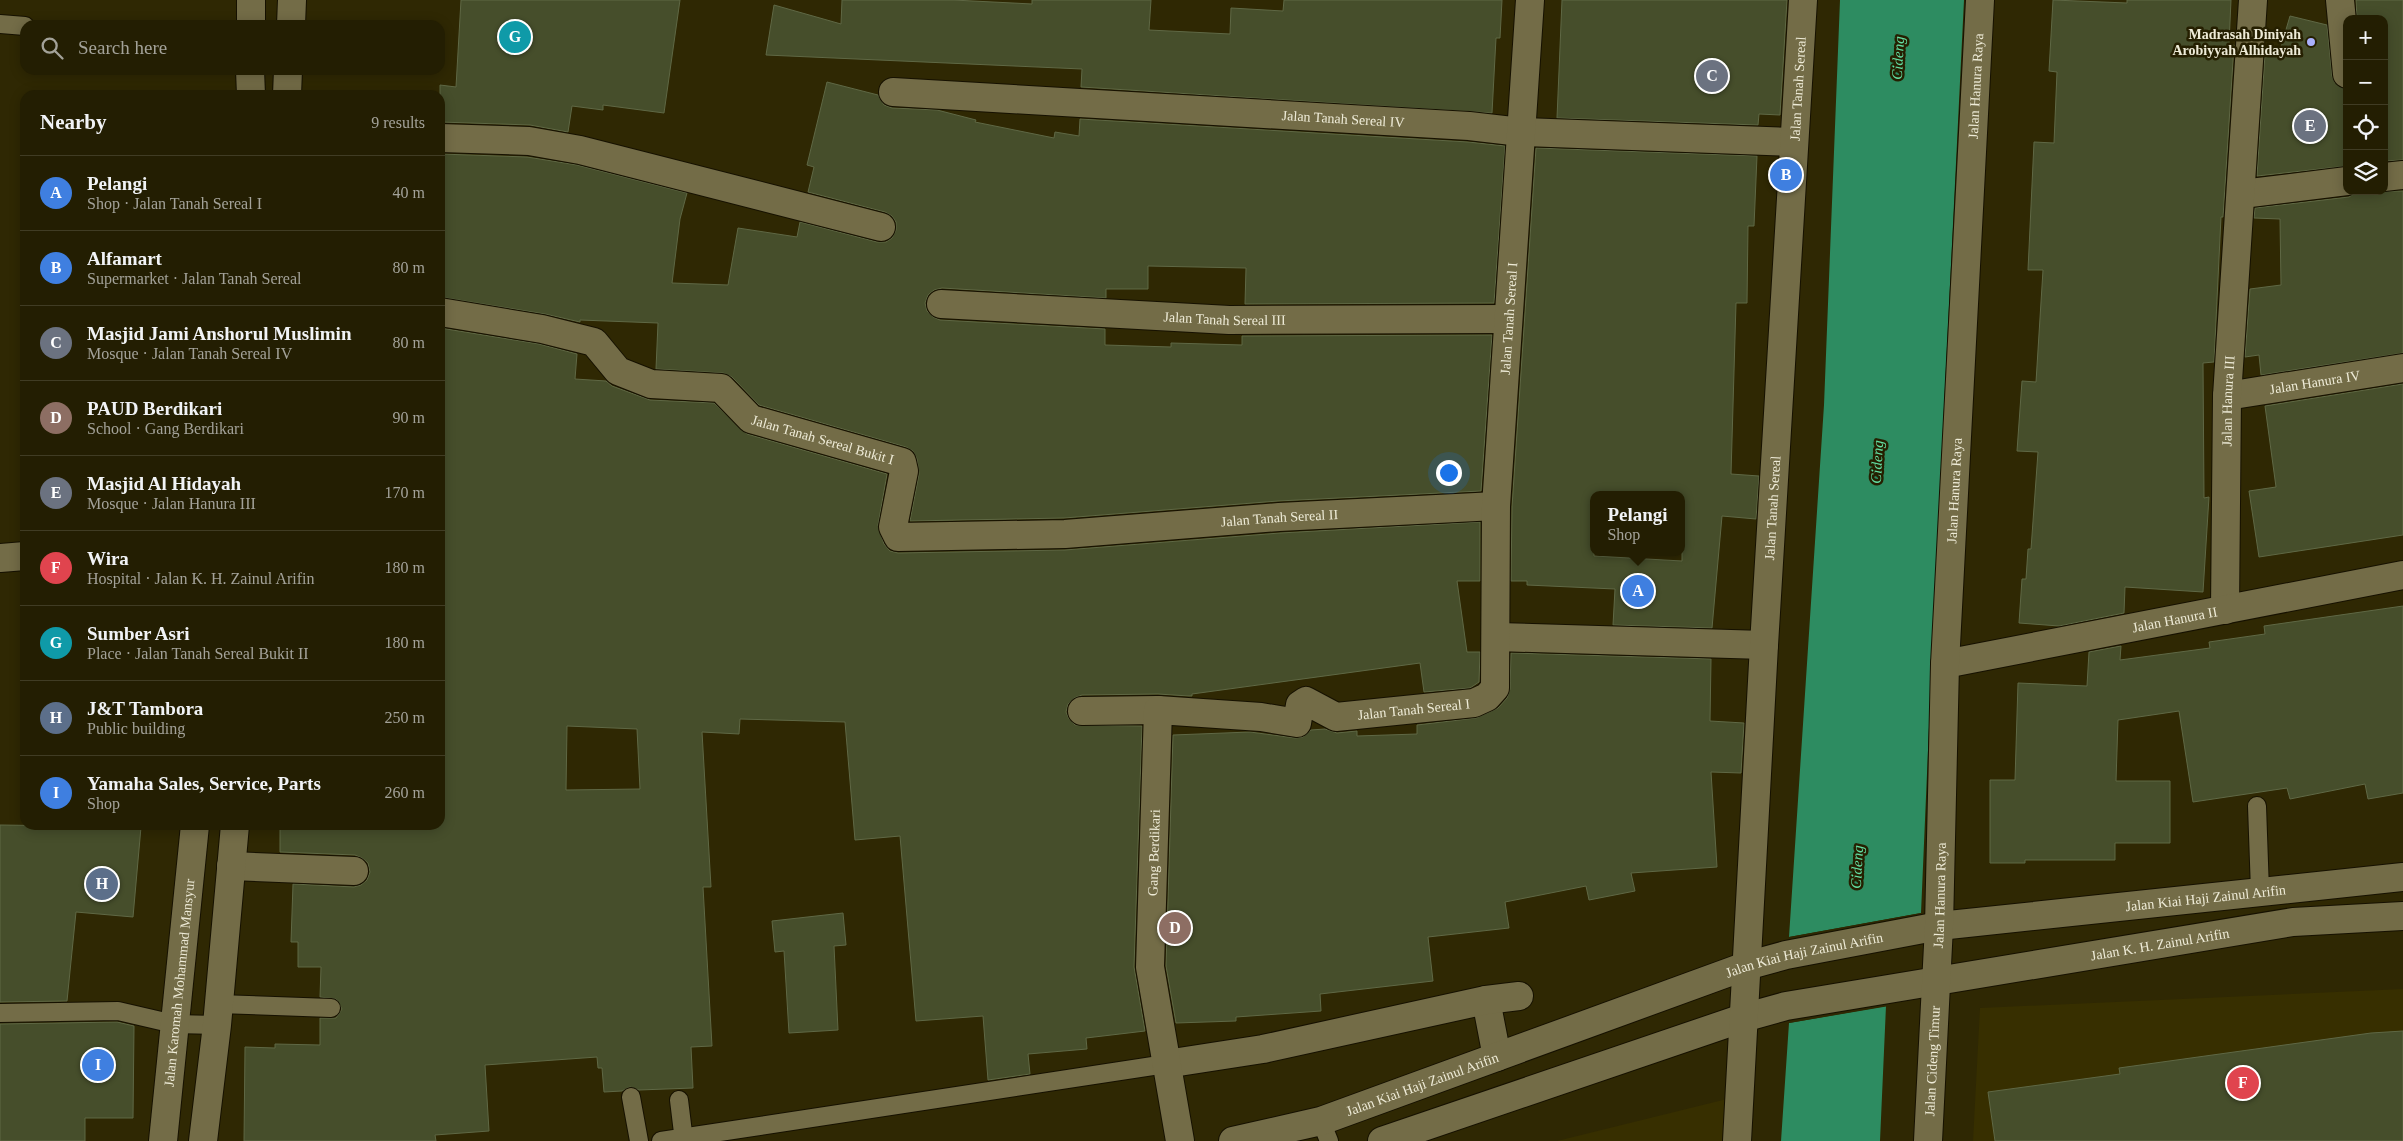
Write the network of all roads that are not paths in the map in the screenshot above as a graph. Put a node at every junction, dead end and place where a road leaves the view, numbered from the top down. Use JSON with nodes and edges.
{"nodes":[{"id":1,"x":251,"y":0,"type":"edge"},
{"id":2,"x":292,"y":0,"type":"edge"},
{"id":3,"x":1530,"y":0,"type":"edge"},
{"id":4,"x":1803,"y":0,"type":"edge"},
{"id":5,"x":1980,"y":0,"type":"edge"},
{"id":6,"x":2253,"y":0,"type":"edge"},
{"id":7,"x":2340,"y":0,"type":"edge"},
{"id":8,"x":251,"y":20,"type":"edge"},
{"id":9,"x":290,"y":20,"type":"edge"},
{"id":10,"x":0,"y":24,"type":"edge"},
{"id":11,"x":20,"y":26,"type":"edge"},
{"id":12,"x":2346,"y":60,"type":"edge"},
{"id":13,"x":250,"y":75,"type":"edge"},
{"id":14,"x":288,"y":75,"type":"edge"},
{"id":15,"x":251,"y":90,"type":"edge"},
{"id":16,"x":287,"y":90,"type":"edge"},
{"id":17,"x":892,"y":92,"type":"dead end"},
{"id":18,"x":1521,"y":132,"type":"junction"},
{"id":19,"x":445,"y":138,"type":"edge"},
{"id":20,"x":1794,"y":142,"type":"junction"},
{"id":21,"x":2403,"y":175,"type":"edge"},
{"id":22,"x":2388,"y":177,"type":"edge"},
{"id":23,"x":2343,"y":181,"type":"edge"},
{"id":24,"x":2242,"y":194,"type":"junction"},
{"id":25,"x":881,"y":227,"type":"dead end"},
{"id":26,"x":941,"y":304,"type":"dead end"},
{"id":27,"x":445,"y":313,"type":"edge"},
{"id":28,"x":1507,"y":319,"type":"junction"},
{"id":29,"x":2403,"y":368,"type":"edge"},
{"id":30,"x":2227,"y":396,"type":"junction"},
{"id":31,"x":1496,"y":506,"type":"junction"},
{"id":32,"x":1065,"y":534,"type":"joint"},
{"id":33,"x":20,"y":556,"type":"edge"},
{"id":34,"x":0,"y":558,"type":"edge"},
{"id":35,"x":2403,"y":576,"type":"edge"},
{"id":36,"x":2225,"y":610,"type":"junction"},
{"id":37,"x":1497,"y":637,"type":"junction"},
{"id":38,"x":1764,"y":645,"type":"junction"},
{"id":39,"x":1946,"y":664,"type":"junction"},
{"id":40,"x":1158,"y":710,"type":"junction"},
{"id":41,"x":1082,"y":711,"type":"dead end"},
{"id":42,"x":2257,"y":806,"type":"dead end"},
{"id":43,"x":194,"y":830,"type":"edge"},
{"id":44,"x":235,"y":830,"type":"edge"},
{"id":45,"x":231,"y":866,"type":"junction"},
{"id":46,"x":354,"y":871,"type":"dead end"},
{"id":47,"x":2403,"y":877,"type":"edge"},
{"id":48,"x":2260,"y":891,"type":"junction"},
{"id":49,"x":2403,"y":916,"type":"edge"},
{"id":50,"x":1930,"y":928,"type":"junction"},
{"id":51,"x":1746,"y":966,"type":"junction"},
{"id":52,"x":1927,"y":984,"type":"junction"},
{"id":53,"x":1519,"y":996,"type":"dead end"},
{"id":54,"x":1486,"y":1000,"type":"junction"},
{"id":55,"x":331,"y":1008,"type":"dead end"},
{"id":56,"x":0,"y":1013,"type":"edge"},
{"id":57,"x":217,"y":1015,"type":"junction"},
{"id":58,"x":1743,"y":1018,"type":"junction"},
{"id":59,"x":174,"y":1024,"type":"junction"},
{"id":60,"x":1497,"y":1057,"type":"junction"},
{"id":61,"x":1166,"y":1064,"type":"junction"},
{"id":62,"x":631,"y":1097,"type":"dead end"},
{"id":63,"x":679,"y":1100,"type":"dead end"},
{"id":64,"x":1325,"y":1131,"type":"edge"},
{"id":65,"x":684,"y":1139,"type":"edge"},
{"id":66,"x":163,"y":1141,"type":"edge"},
{"id":67,"x":203,"y":1141,"type":"edge"},
{"id":68,"x":639,"y":1141,"type":"edge"},
{"id":69,"x":661,"y":1141,"type":"edge"},
{"id":70,"x":1180,"y":1141,"type":"edge"},
{"id":71,"x":1233,"y":1141,"type":"edge"},
{"id":72,"x":1382,"y":1141,"type":"edge"},
{"id":73,"x":1737,"y":1141,"type":"edge"},
{"id":74,"x":1928,"y":1141,"type":"edge"}],
"edges":[{"from":1,"to":8,"type":"street"},
{"from":2,"to":9,"type":"street"},
{"from":3,"to":18,"type":"street","name":"Jalan Tanah Sereal I"},
{"from":4,"to":20,"type":"street","name":"Jalan Tanah Sereal"},
{"from":5,"to":39,"type":"street","name":"Jalan Hanura Raya"},
{"from":6,"to":24,"type":"street","name":"Jalan Hanura III"},
{"from":7,"to":12,"type":"street"},
{"from":10,"to":11,"type":"lane"},
{"from":13,"to":15,"type":"street"},
{"from":14,"to":16,"type":"street"},
{"from":17,"to":18,"type":"street","name":"Jalan Tanah Sereal IV"},
{"from":18,"to":20,"type":"street","name":"Jalan Tanah Sereal IV"},
{"from":18,"to":28,"type":"street","name":"Jalan Tanah Sereal I"},
{"from":19,"to":25,"type":"street"},
{"from":20,"to":38,"type":"street","name":"Jalan Tanah Sereal"},
{"from":21,"to":22,"type":"street"},
{"from":23,"to":24,"type":"street"},
{"from":24,"to":30,"type":"street","name":"Jalan Hanura III"},
{"from":26,"to":28,"type":"street","name":"Jalan Tanah Sereal III"},
{"from":27,"to":32,"type":"street","name":"Jalan Tanah Sereal Bukit I"},
{"from":28,"to":31,"type":"street","name":"Jalan Tanah Sereal I"},
{"from":29,"to":30,"type":"street","name":"Jalan Hanura IV"},
{"from":30,"to":36,"type":"street","name":"Jalan Hanura III"},
{"from":31,"to":32,"type":"street","name":"Jalan Tanah Sereal II"},
{"from":31,"to":37,"type":"street","name":"Jalan Tanah Sereal I"},
{"from":33,"to":34,"type":"street"},
{"from":35,"to":36,"type":"street","name":"Jalan Hanura II"},
{"from":36,"to":39,"type":"street","name":"Jalan Hanura II"},
{"from":37,"to":38,"type":"street"},
{"from":37,"to":40,"type":"street","name":"Jalan Tanah Sereal I"},
{"from":38,"to":51,"type":"street","name":"Jalan Tanah Sereal"},
{"from":39,"to":50,"type":"street","name":"Jalan Hanura Raya"},
{"from":40,"to":41,"type":"street"},
{"from":40,"to":61,"type":"street","name":"Gang Berdikari"},
{"from":42,"to":48,"type":"lane"},
{"from":43,"to":59,"type":"street","name":"Jalan Karomah Mohammad Mansyur"},
{"from":44,"to":45,"type":"street"},
{"from":45,"to":46,"type":"street"},
{"from":45,"to":57,"type":"street"},
{"from":47,"to":48,"type":"street","name":"Jalan Kiai Haji Zainul Arifin"},
{"from":48,"to":50,"type":"street","name":"Jalan Kiai Haji Zainul Arifin"},
{"from":49,"to":52,"type":"street","name":"Jalan K. H. Zainul Arifin"},
{"from":50,"to":51,"type":"street","name":"Jalan Kiai Haji Zainul Arifin"},
{"from":50,"to":52,"type":"street","name":"Jalan Hanura Raya"},
{"from":51,"to":58,"type":"street","name":"Jalan Tanah Sereal"},
{"from":51,"to":60,"type":"street","name":"Jalan Kiai Haji Zainul Arifin"},
{"from":52,"to":58,"type":"street"},
{"from":52,"to":74,"type":"street","name":"Jalan Cideng Timur"},
{"from":53,"to":54,"type":"street"},
{"from":54,"to":60,"type":"street"},
{"from":54,"to":61,"type":"street"},
{"from":55,"to":57,"type":"lane"},
{"from":56,"to":59,"type":"lane"},
{"from":57,"to":59,"type":"lane"},
{"from":57,"to":67,"type":"street"},
{"from":58,"to":72,"type":"street"},
{"from":58,"to":73,"type":"street","name":"Jalan Tanah Sereal"},
{"from":59,"to":66,"type":"street","name":"Jalan Karomah Mohammad Mansyur"},
{"from":60,"to":64,"type":"street","name":"Jalan Kiai Haji Zainul Arifin"},
{"from":61,"to":65,"type":"lane"},
{"from":61,"to":70,"type":"street","name":"Gang Berdikari"},
{"from":62,"to":68,"type":"lane"},
{"from":63,"to":65,"type":"lane"},
{"from":64,"to":71,"type":"street","name":"Jalan Kiai Haji Zainul Arifin"},
{"from":65,"to":69,"type":"lane"}]}
